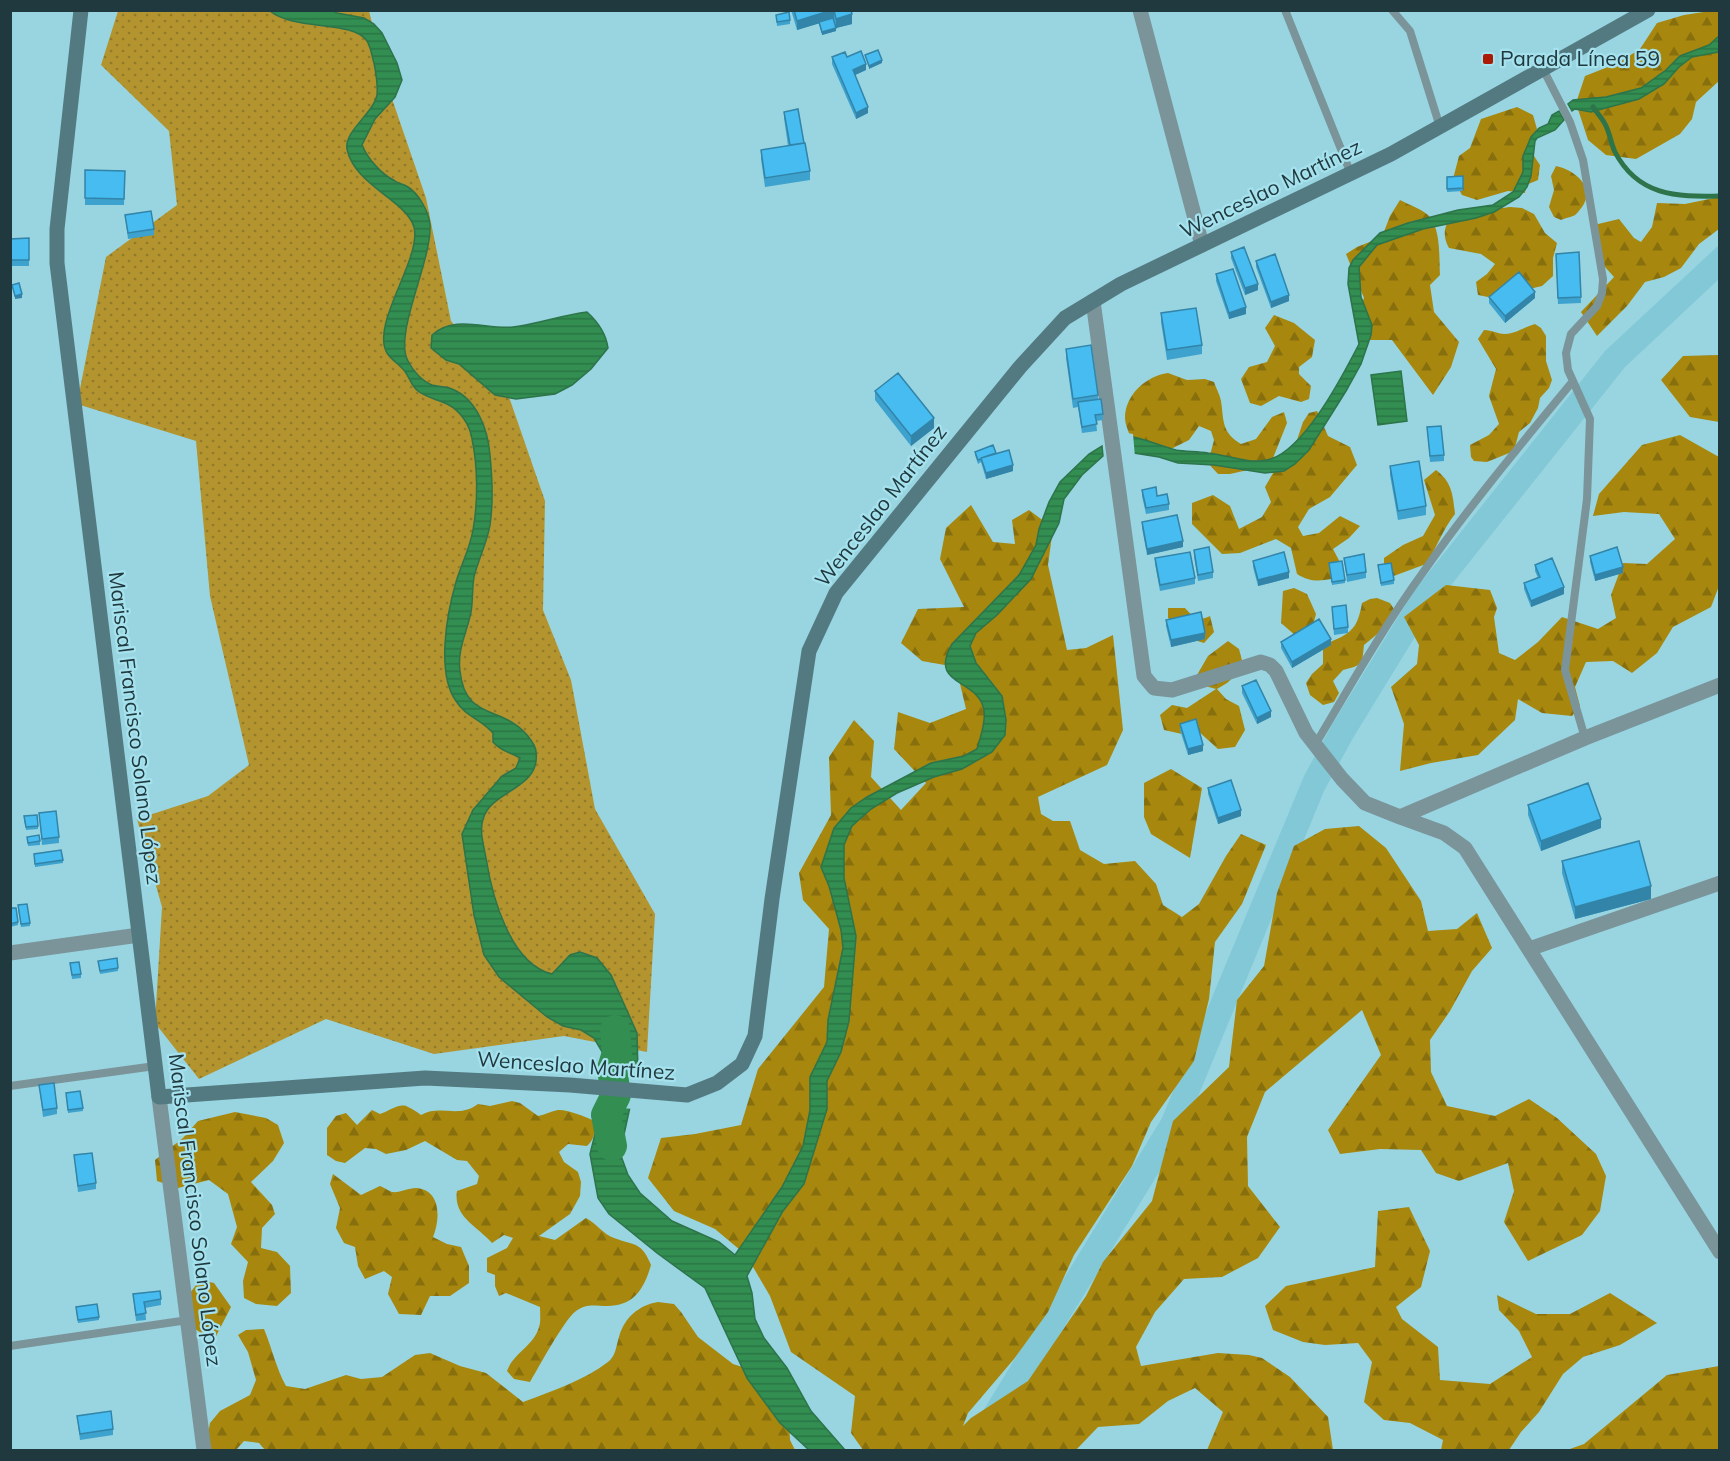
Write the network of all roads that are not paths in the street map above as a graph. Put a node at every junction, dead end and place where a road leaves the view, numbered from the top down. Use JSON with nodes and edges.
{"nodes":[{"id":1,"x":81,"y":10,"type":"edge"},
{"id":2,"x":1140,"y":10,"type":"edge"},
{"id":3,"x":1285,"y":10,"type":"edge"},
{"id":4,"x":1392,"y":10,"type":"edge"},
{"id":5,"x":1648,"y":10,"type":"edge"},
{"id":6,"x":1543,"y":69,"type":"junction"},
{"id":7,"x":1440,"y":127,"type":"junction"},
{"id":8,"x":1351,"y":174,"type":"junction"},
{"id":9,"x":1202,"y":245,"type":"junction"},
{"id":10,"x":1093,"y":301,"type":"junction"},
{"id":11,"x":1573,"y":381,"type":"junction"},
{"id":12,"x":1719,"y":685,"type":"edge"},
{"id":13,"x":1585,"y":738,"type":"junction"},
{"id":14,"x":1315,"y":745,"type":"junction"},
{"id":15,"x":1400,"y":817,"type":"junction"},
{"id":16,"x":1719,"y":883,"type":"edge"},
{"id":17,"x":139,"y":935,"type":"junction"},
{"id":18,"x":1529,"y":949,"type":"junction"},
{"id":19,"x":10,"y":953,"type":"edge"},
{"id":20,"x":155,"y":1066,"type":"junction"},
{"id":21,"x":10,"y":1086,"type":"edge"},
{"id":22,"x":159,"y":1096,"type":"junction"},
{"id":23,"x":1719,"y":1252,"type":"edge"},
{"id":24,"x":188,"y":1320,"type":"junction"},
{"id":25,"x":10,"y":1346,"type":"edge"},
{"id":26,"x":204,"y":1450,"type":"edge"}],
"edges":[{"from":1,"to":17,"type":"main road","name":"Mariscal Francisco Solano López"},
{"from":2,"to":9,"type":"street"},
{"from":3,"to":8,"type":"lane"},
{"from":4,"to":7,"type":"lane"},
{"from":5,"to":6,"type":"main road","name":"Wenceslao Martínez"},
{"from":6,"to":7,"type":"main road","name":"Wenceslao Martínez"},
{"from":6,"to":11,"type":"lane"},
{"from":7,"to":8,"type":"main road","name":"Wenceslao Martínez"},
{"from":8,"to":9,"type":"main road","name":"Wenceslao Martínez"},
{"from":9,"to":10,"type":"main road","name":"Wenceslao Martínez"},
{"from":10,"to":14,"type":"street"},
{"from":10,"to":22,"type":"main road","name":"Wenceslao Martínez"},
{"from":11,"to":13,"type":"lane"},
{"from":11,"to":14,"type":"lane"},
{"from":12,"to":13,"type":"street"},
{"from":13,"to":15,"type":"street"},
{"from":14,"to":15,"type":"street"},
{"from":15,"to":18,"type":"street"},
{"from":16,"to":18,"type":"street"},
{"from":17,"to":19,"type":"street"},
{"from":17,"to":20,"type":"main road","name":"Mariscal Francisco Solano López"},
{"from":18,"to":23,"type":"street"},
{"from":20,"to":21,"type":"lane"},
{"from":20,"to":22,"type":"main road","name":"Mariscal Francisco Solano López"},
{"from":22,"to":24,"type":"street","name":"Mariscal Francisco Solano López"},
{"from":24,"to":25,"type":"lane"},
{"from":24,"to":26,"type":"street","name":"Mariscal Francisco Solano López"}]}
